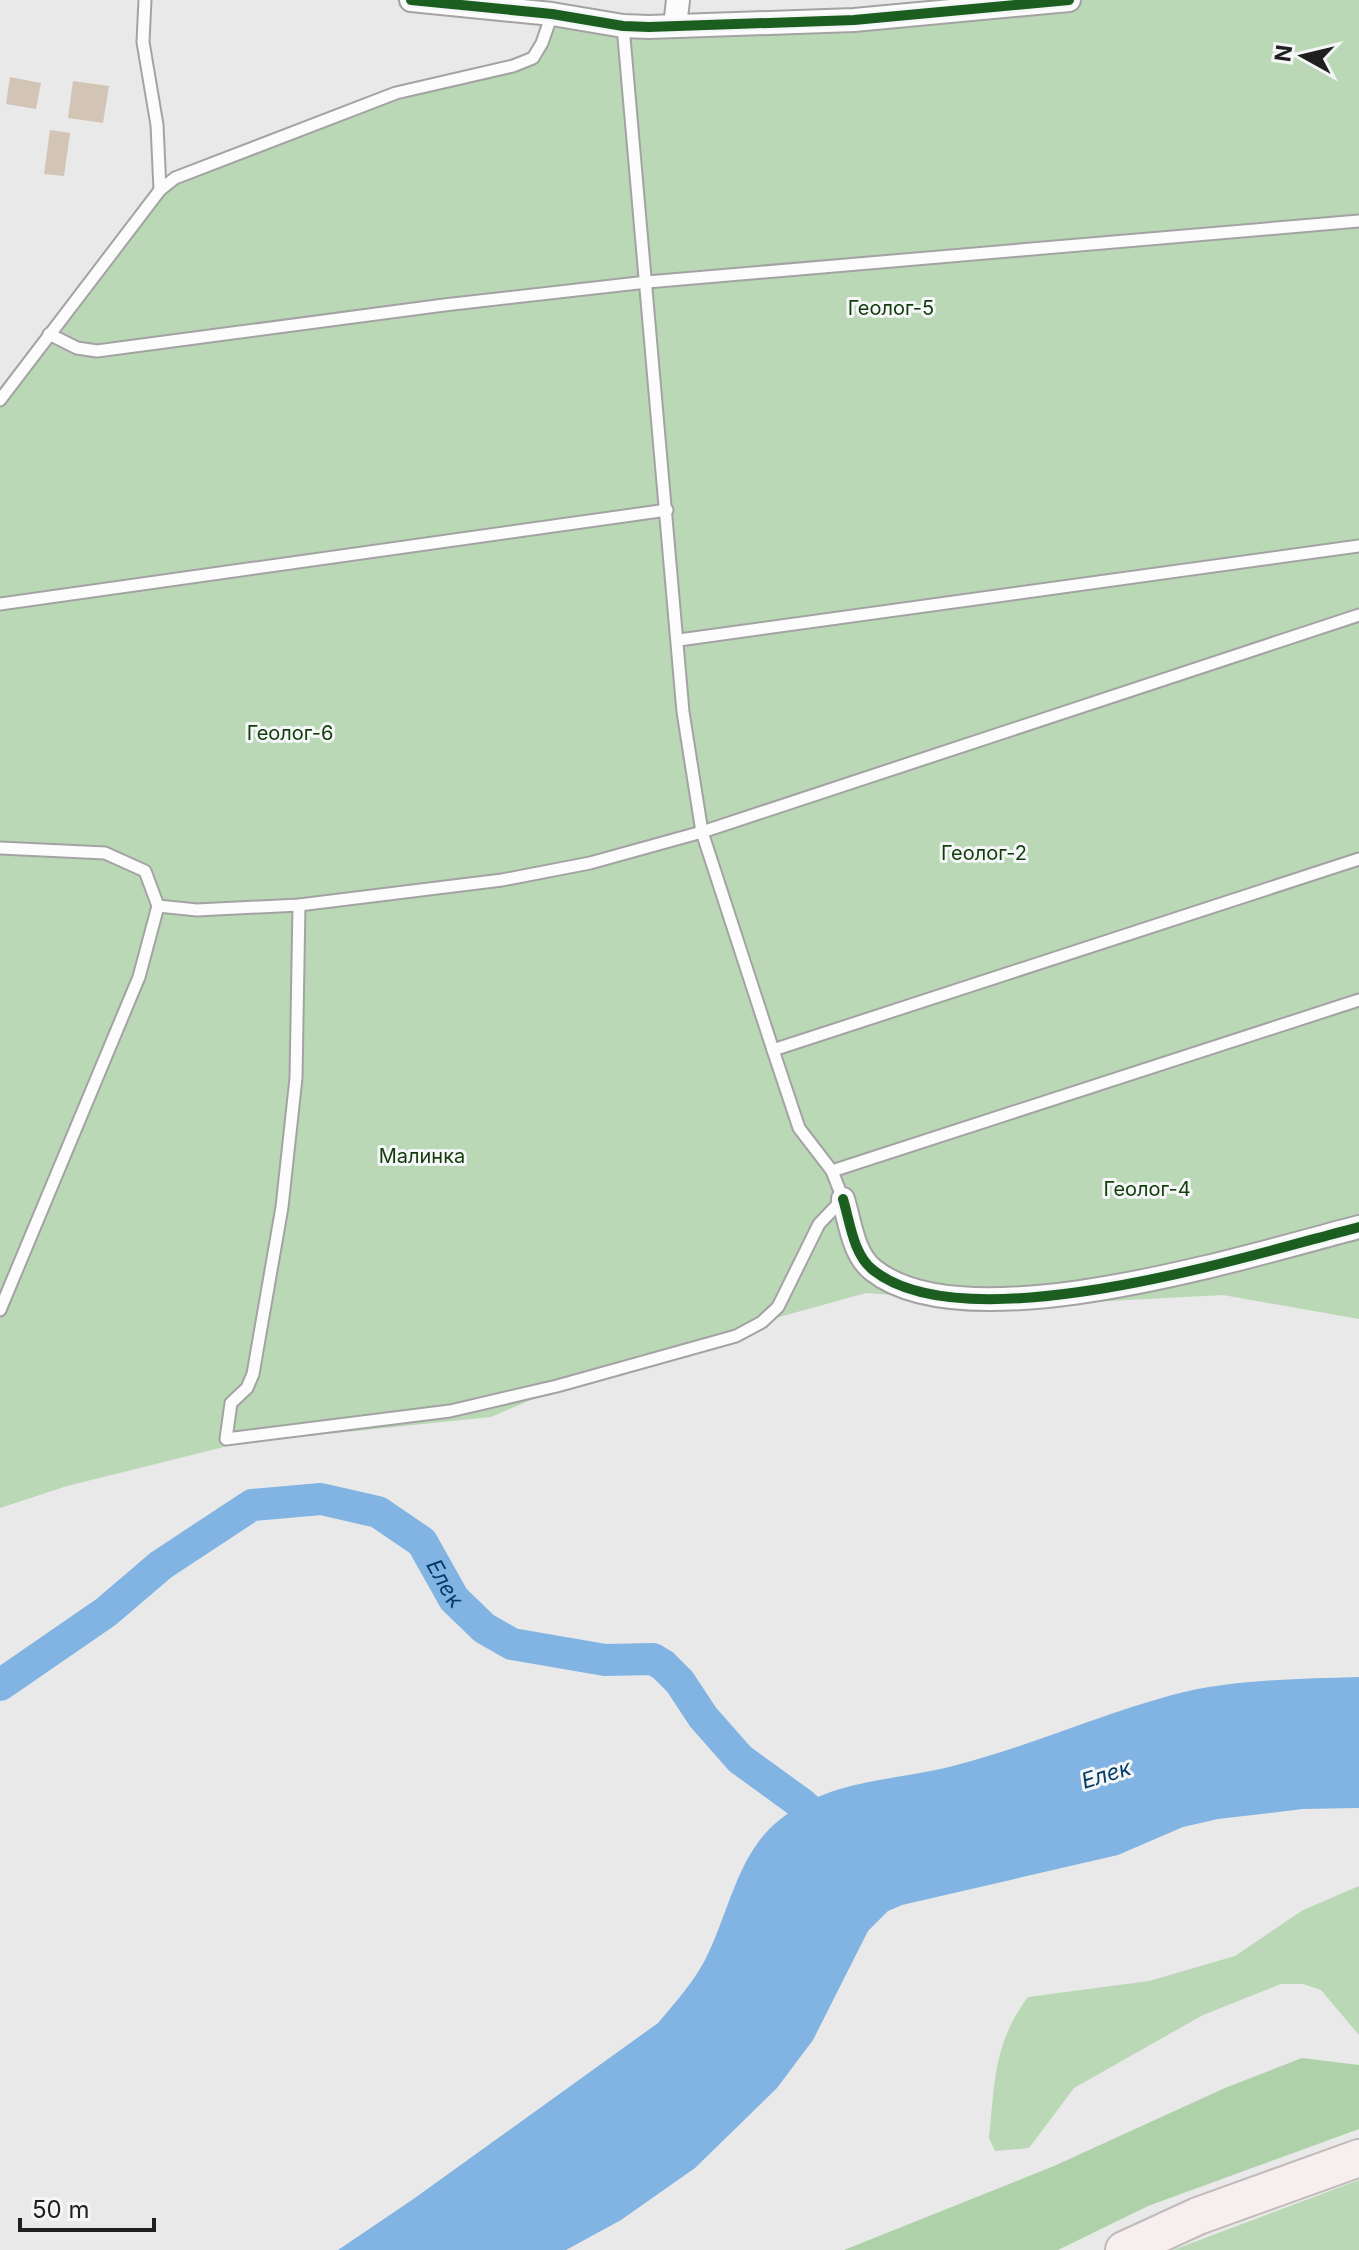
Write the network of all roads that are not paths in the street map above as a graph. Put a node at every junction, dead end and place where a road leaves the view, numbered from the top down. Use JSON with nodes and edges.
{"nodes":[{"id":1,"x":145,"y":0,"type":"edge"},
{"id":2,"x":411,"y":0,"type":"edge"},
{"id":3,"x":678,"y":0,"type":"edge"},
{"id":4,"x":1069,"y":0,"type":"edge"},
{"id":5,"x":890,"y":8,"type":"edge"},
{"id":6,"x":552,"y":14,"type":"junction"},
{"id":7,"x":623,"y":26,"type":"junction"},
{"id":8,"x":675,"y":26,"type":"junction"},
{"id":9,"x":160,"y":190,"type":"junction"},
{"id":10,"x":1359,"y":221,"type":"edge"},
{"id":11,"x":647,"y":282,"type":"junction"},
{"id":12,"x":49,"y":334,"type":"junction"},
{"id":13,"x":2,"y":396,"type":"edge"},
{"id":14,"x":667,"y":510,"type":"junction"},
{"id":15,"x":1359,"y":546,"type":"edge"},
{"id":16,"x":0,"y":604,"type":"edge"},
{"id":17,"x":1359,"y":615,"type":"edge"},
{"id":18,"x":679,"y":640,"type":"junction"},
{"id":19,"x":702,"y":832,"type":"junction"},
{"id":20,"x":0,"y":848,"type":"edge"},
{"id":21,"x":1359,"y":859,"type":"edge"},
{"id":22,"x":299,"y":905,"type":"junction"},
{"id":23,"x":158,"y":906,"type":"junction"},
{"id":24,"x":1359,"y":1000,"type":"edge"},
{"id":25,"x":773,"y":1050,"type":"junction"},
{"id":26,"x":832,"y":1171,"type":"junction"},
{"id":27,"x":843,"y":1199,"type":"junction"},
{"id":28,"x":1359,"y":1227,"type":"edge"},
{"id":29,"x":0,"y":1310,"type":"edge"},
{"id":30,"x":1359,"y":2158,"type":"edge"},
{"id":31,"x":1124,"y":2250,"type":"edge"}],
"edges":[{"from":1,"to":9,"type":"lane"},
{"from":2,"to":6,"type":"street"},
{"from":3,"to":8,"type":"street"},
{"from":4,"to":5,"type":"street"},
{"from":5,"to":8,"type":"street"},
{"from":6,"to":7,"type":"street"},
{"from":6,"to":9,"type":"lane"},
{"from":7,"to":8,"type":"street"},
{"from":7,"to":11,"type":"lane"},
{"from":9,"to":12,"type":"lane"},
{"from":10,"to":11,"type":"lane"},
{"from":11,"to":12,"type":"lane"},
{"from":11,"to":14,"type":"lane"},
{"from":12,"to":13,"type":"lane"},
{"from":14,"to":16,"type":"lane"},
{"from":14,"to":18,"type":"lane"},
{"from":15,"to":18,"type":"lane"},
{"from":17,"to":19,"type":"lane"},
{"from":18,"to":19,"type":"lane"},
{"from":19,"to":22,"type":"lane"},
{"from":19,"to":25,"type":"lane"},
{"from":20,"to":23,"type":"lane"},
{"from":21,"to":25,"type":"lane"},
{"from":22,"to":23,"type":"lane"},
{"from":22,"to":27,"type":"lane"},
{"from":23,"to":29,"type":"lane"},
{"from":24,"to":26,"type":"lane"},
{"from":25,"to":26,"type":"lane"},
{"from":26,"to":27,"type":"lane"},
{"from":27,"to":28,"type":"street"},
{"from":30,"to":31,"type":"highway"}]}
